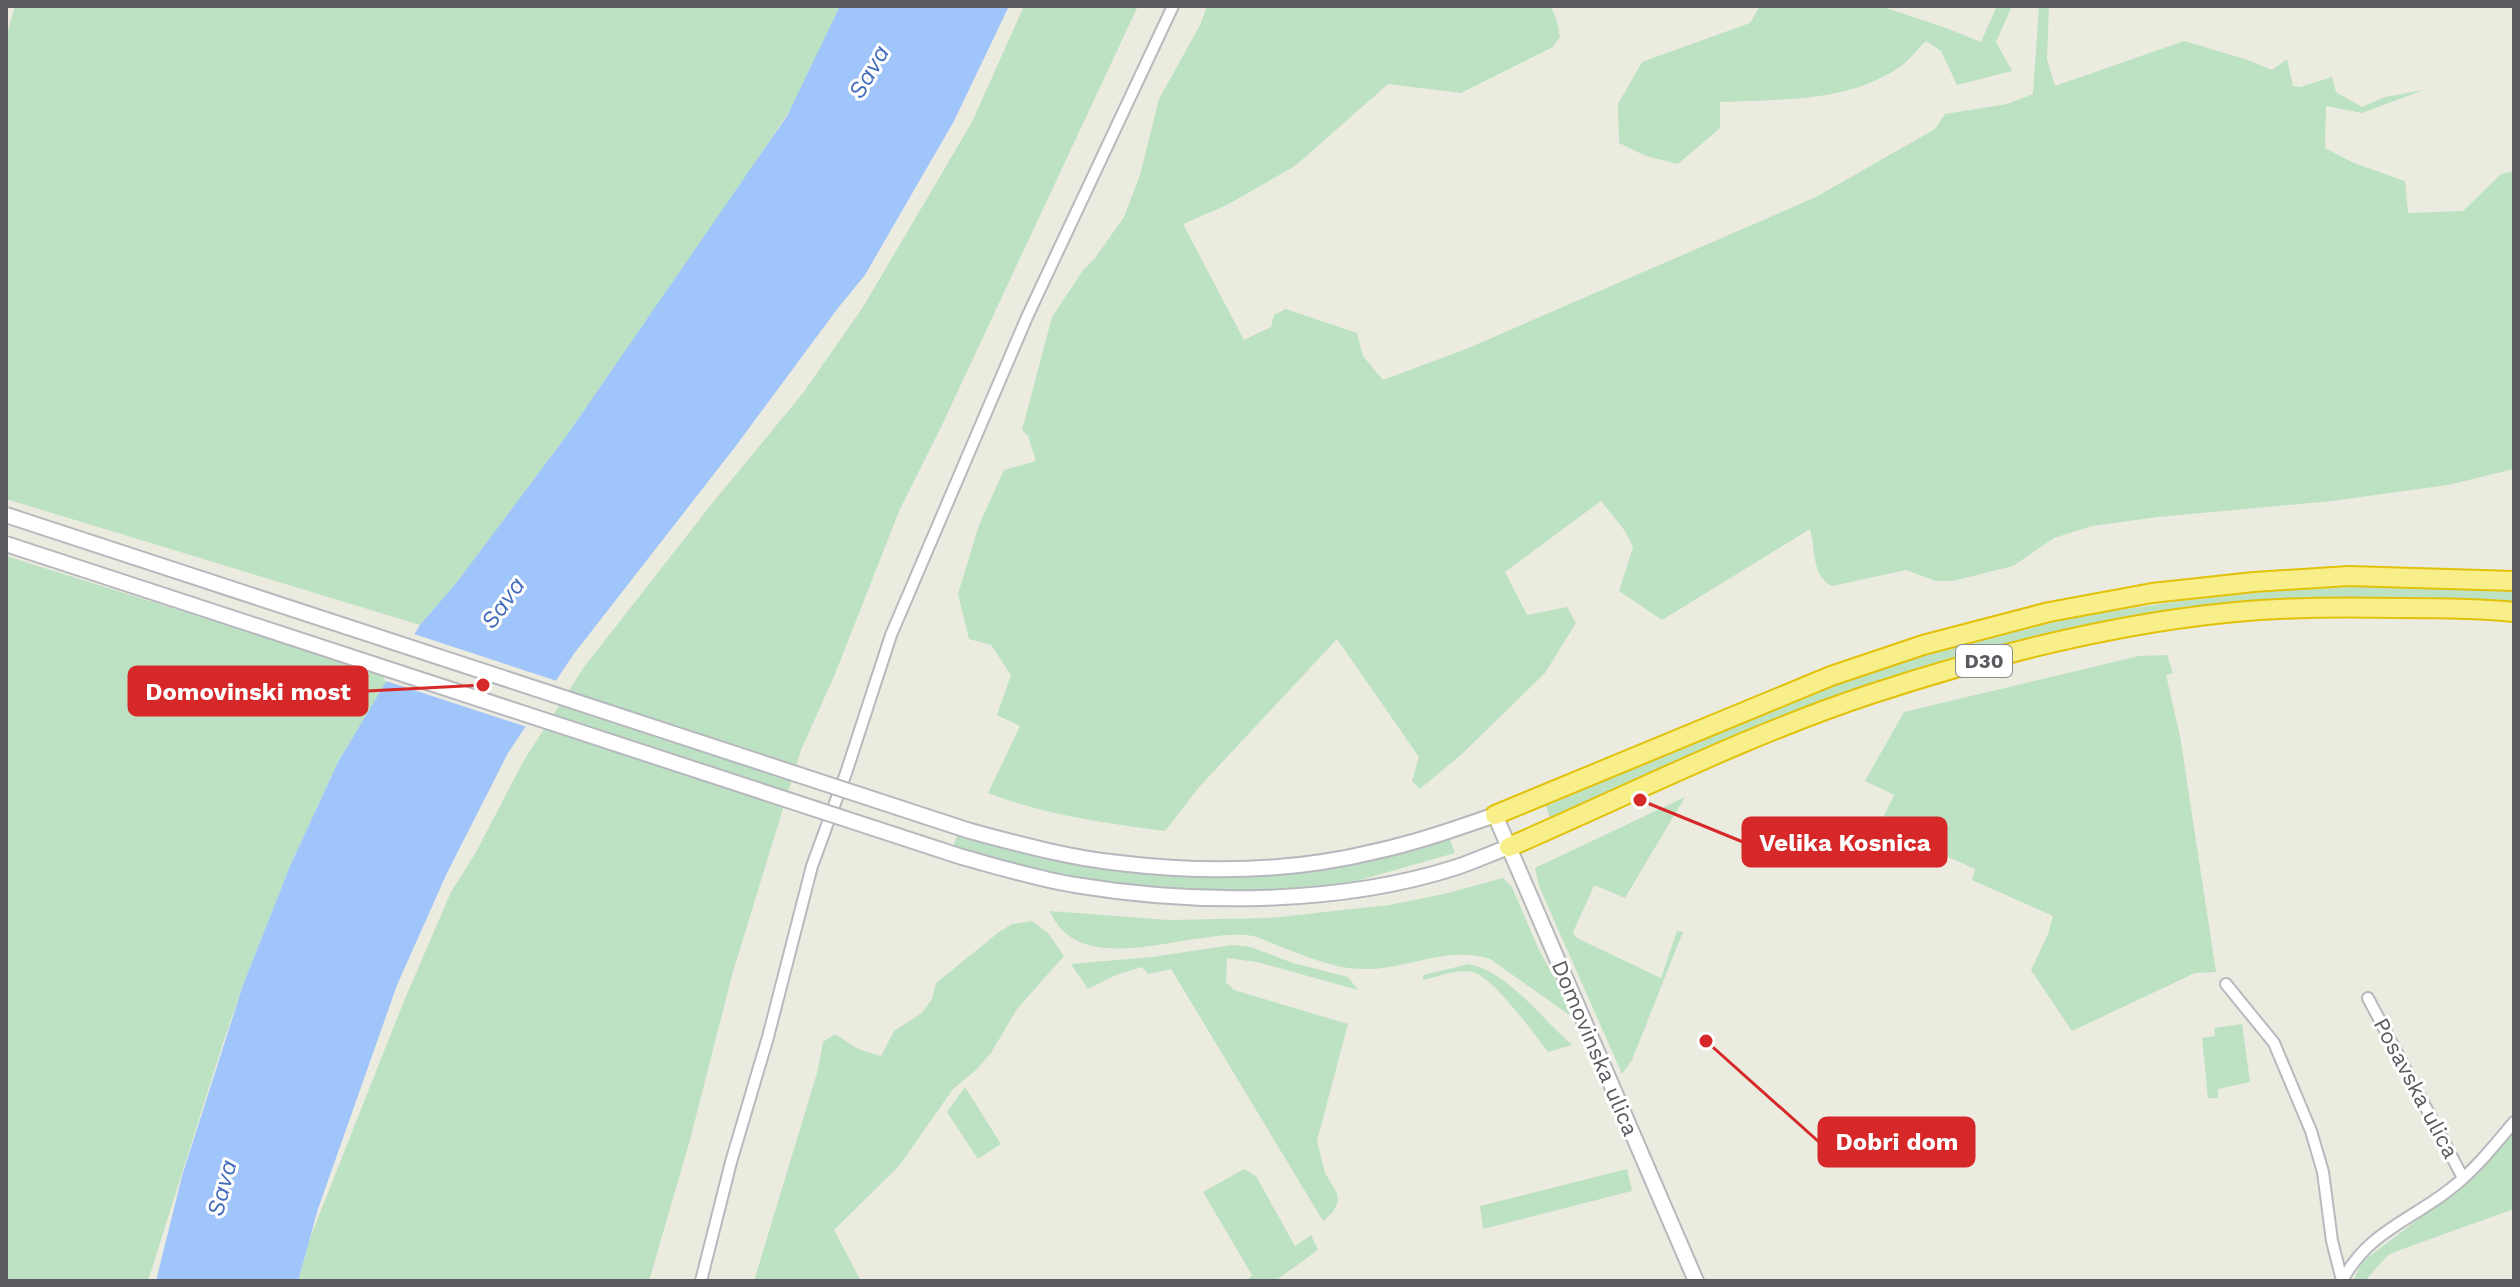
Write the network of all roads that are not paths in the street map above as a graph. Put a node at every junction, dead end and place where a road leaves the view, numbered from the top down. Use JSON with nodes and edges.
{"nodes":[{"id":1,"x":1173,"y":6,"type":"edge"},
{"id":2,"x":6,"y":515,"type":"edge"},
{"id":3,"x":6,"y":544,"type":"edge"},
{"id":4,"x":2514,"y":581,"type":"edge"},
{"id":5,"x":2514,"y":612,"type":"edge"},
{"id":6,"x":1495,"y":815,"type":"junction"},
{"id":7,"x":1509,"y":847,"type":"junction"},
{"id":8,"x":2226,"y":984,"type":"dead end"},
{"id":9,"x":2368,"y":998,"type":"dead end"},
{"id":10,"x":2514,"y":1122,"type":"edge"},
{"id":11,"x":2463,"y":1178,"type":"junction"},
{"id":12,"x":2342,"y":1280,"type":"edge"},
{"id":13,"x":701,"y":1281,"type":"edge"},
{"id":14,"x":1696,"y":1281,"type":"edge"}],
"edges":[{"from":1,"to":13,"type":"street"},
{"from":2,"to":6,"type":"main road","bridge":true},
{"from":3,"to":7,"type":"main road","bridge":true},
{"from":4,"to":6,"type":"highway","number":"D30"},
{"from":5,"to":7,"type":"highway","number":"D30"},
{"from":6,"to":7,"type":"main road","name":"Domovinska ulica"},
{"from":7,"to":14,"type":"main road","name":"Domovinska ulica"},
{"from":8,"to":12,"type":"street"},
{"from":9,"to":11,"type":"street","name":"Posavska ulica"},
{"from":10,"to":11,"type":"street"},
{"from":11,"to":12,"type":"street"}]}
